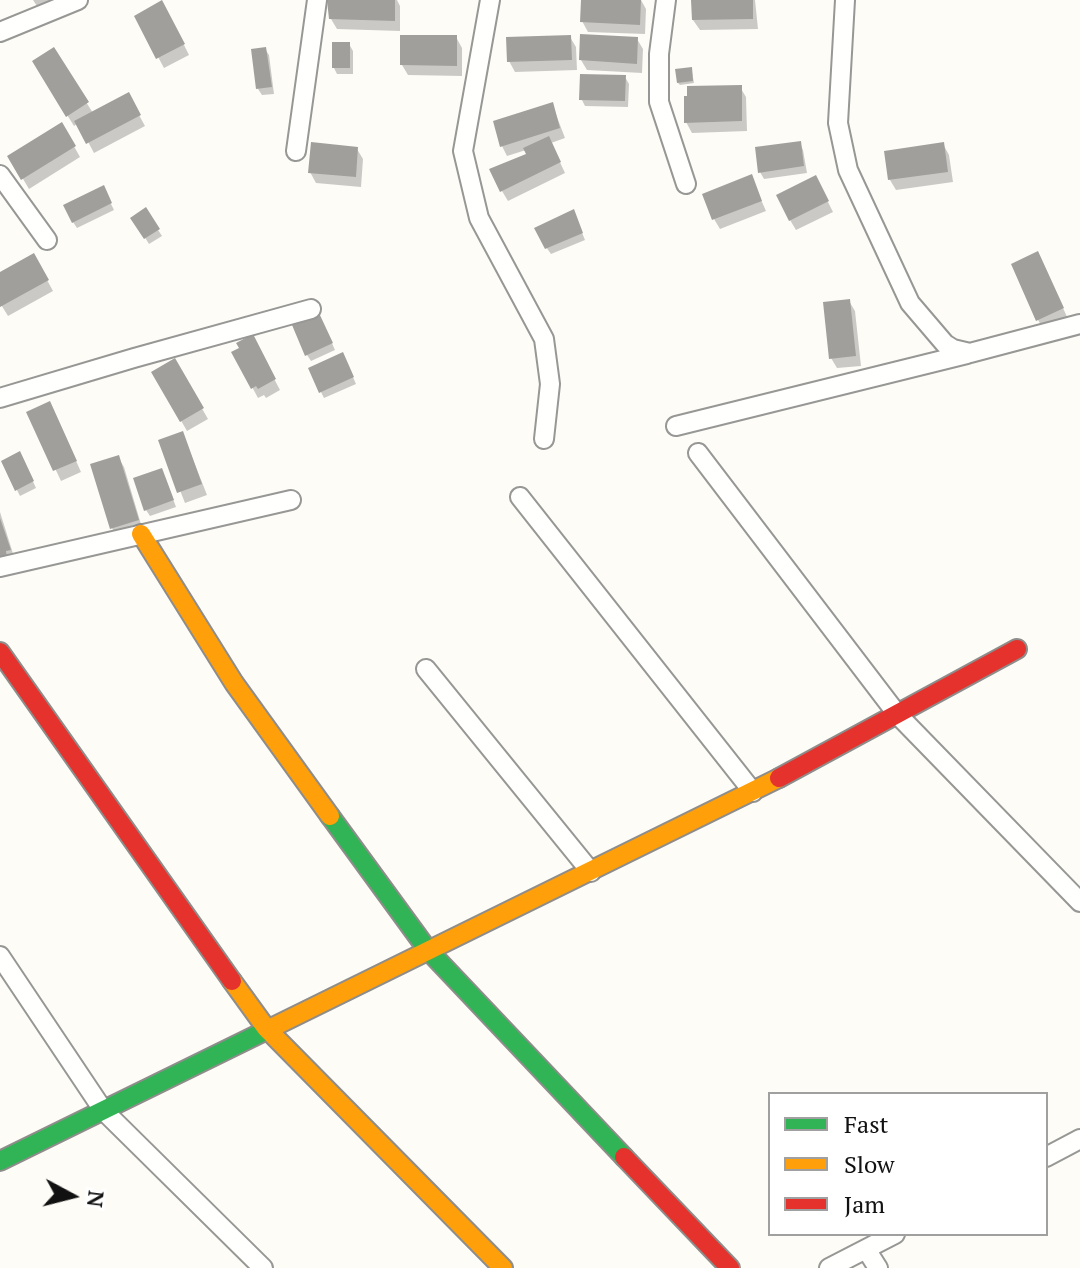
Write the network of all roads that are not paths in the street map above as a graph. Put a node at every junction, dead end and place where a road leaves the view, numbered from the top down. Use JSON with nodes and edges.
{"nodes":[{"id":1,"x":78,"y":0,"type":"edge"},
{"id":2,"x":317,"y":0,"type":"edge"},
{"id":3,"x":490,"y":0,"type":"edge"},
{"id":4,"x":666,"y":0,"type":"edge"},
{"id":5,"x":845,"y":0,"type":"edge"},
{"id":6,"x":0,"y":32,"type":"edge"},
{"id":7,"x":296,"y":151,"type":"dead end"},
{"id":8,"x":0,"y":175,"type":"edge"},
{"id":9,"x":686,"y":184,"type":"dead end"},
{"id":10,"x":47,"y":240,"type":"dead end"},
{"id":11,"x":311,"y":309,"type":"dead end"},
{"id":12,"x":1080,"y":324,"type":"edge"},
{"id":13,"x":970,"y":353,"type":"junction"},
{"id":14,"x":0,"y":398,"type":"edge"},
{"id":15,"x":676,"y":426,"type":"dead end"},
{"id":16,"x":544,"y":439,"type":"dead end"},
{"id":17,"x":698,"y":453,"type":"dead end"},
{"id":18,"x":520,"y":497,"type":"dead end"},
{"id":19,"x":291,"y":500,"type":"dead end"},
{"id":20,"x":141,"y":534,"type":"junction"},
{"id":21,"x":0,"y":567,"type":"edge"},
{"id":22,"x":1017,"y":649,"type":"dead end"},
{"id":23,"x":0,"y":652,"type":"edge"},
{"id":24,"x":426,"y":669,"type":"dead end"},
{"id":25,"x":897,"y":714,"type":"junction"},
{"id":26,"x":753,"y":792,"type":"junction"},
{"id":27,"x":591,"y":872,"type":"junction"},
{"id":28,"x":1080,"y":902,"type":"edge"},
{"id":29,"x":427,"y":949,"type":"junction"},
{"id":30,"x":0,"y":956,"type":"edge"},
{"id":31,"x":266,"y":1028,"type":"junction"},
{"id":32,"x":103,"y":1110,"type":"junction"},
{"id":33,"x":1080,"y":1139,"type":"edge"},
{"id":34,"x":1048,"y":1156,"type":"edge"},
{"id":35,"x":0,"y":1161,"type":"edge"},
{"id":36,"x":891,"y":1236,"type":"edge"},
{"id":37,"x":866,"y":1249,"type":"junction"},
{"id":38,"x":263,"y":1268,"type":"edge"},
{"id":39,"x":503,"y":1268,"type":"edge"},
{"id":40,"x":730,"y":1268,"type":"edge"},
{"id":41,"x":829,"y":1268,"type":"edge"},
{"id":42,"x":878,"y":1268,"type":"edge"}],
"edges":[{"from":1,"to":6,"type":"street"},
{"from":2,"to":7,"type":"street"},
{"from":3,"to":16,"type":"street"},
{"from":4,"to":9,"type":"street"},
{"from":5,"to":13,"type":"street"},
{"from":8,"to":10,"type":"street"},
{"from":11,"to":14,"type":"street"},
{"from":12,"to":13,"type":"street"},
{"from":13,"to":15,"type":"street"},
{"from":17,"to":25,"type":"street"},
{"from":18,"to":26,"type":"street"},
{"from":19,"to":20,"type":"street"},
{"from":20,"to":21,"type":"street"},
{"from":20,"to":29,"type":"street"},
{"from":22,"to":25,"type":"street"},
{"from":23,"to":31,"type":"street"},
{"from":24,"to":27,"type":"street"},
{"from":25,"to":26,"type":"street"},
{"from":25,"to":28,"type":"street"},
{"from":26,"to":27,"type":"street"},
{"from":27,"to":29,"type":"street"},
{"from":29,"to":31,"type":"street"},
{"from":29,"to":40,"type":"street"},
{"from":30,"to":32,"type":"street"},
{"from":31,"to":32,"type":"street"},
{"from":31,"to":39,"type":"street"},
{"from":32,"to":35,"type":"street"},
{"from":32,"to":38,"type":"street"},
{"from":33,"to":34,"type":"street"},
{"from":36,"to":37,"type":"street"},
{"from":37,"to":41,"type":"street"},
{"from":37,"to":42,"type":"street"}]}
